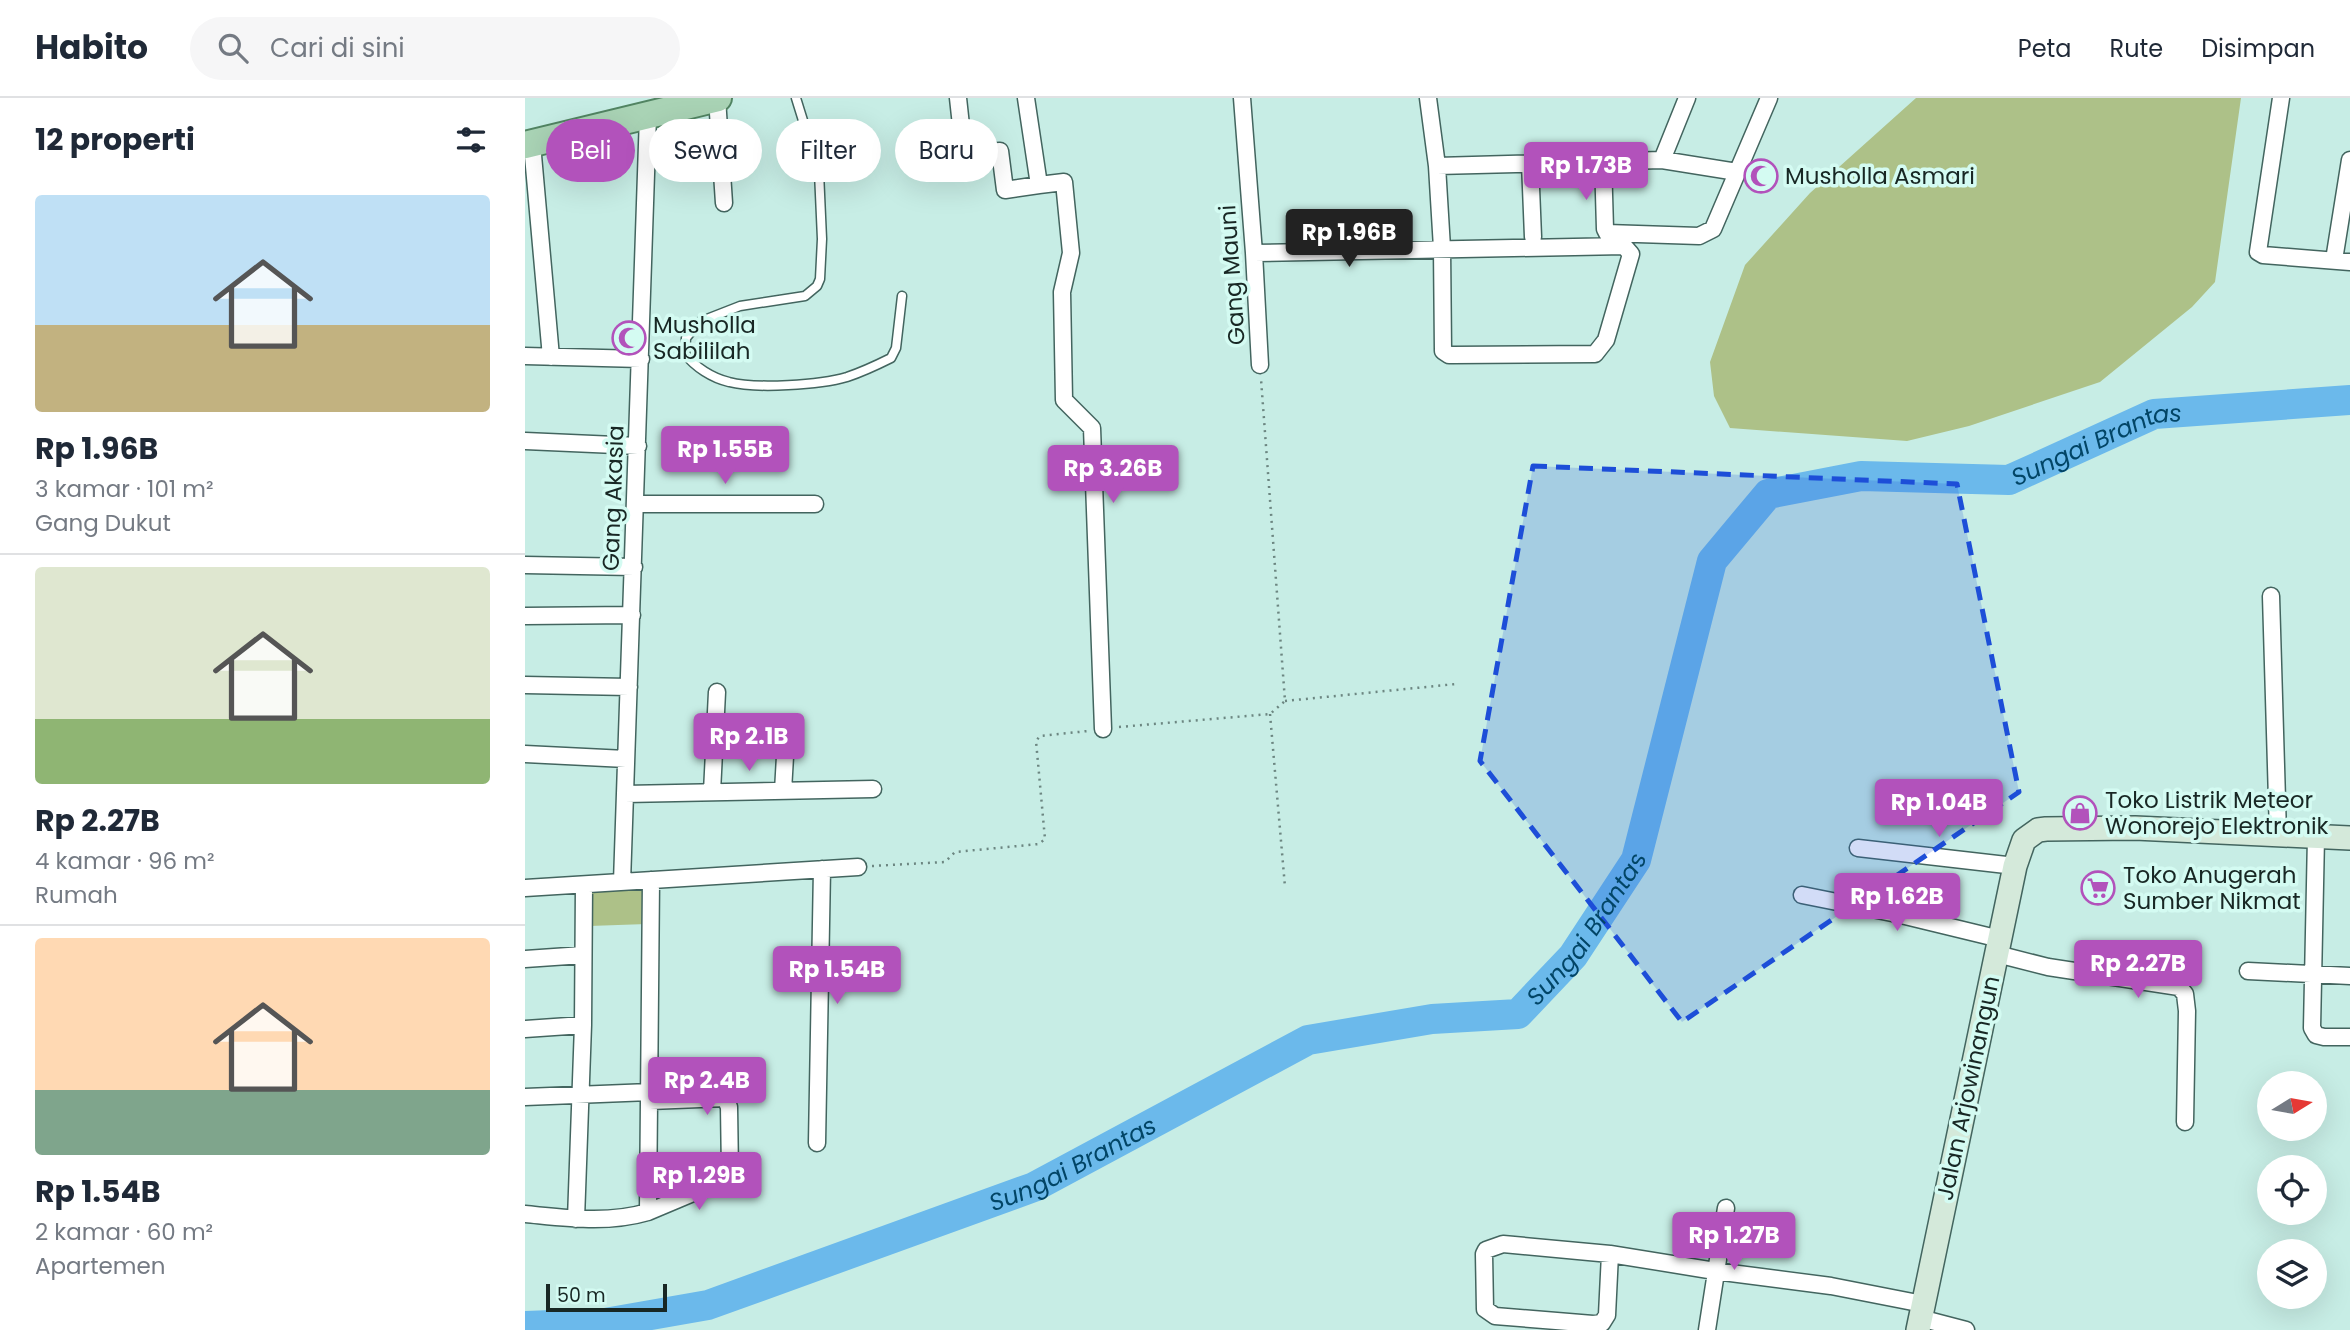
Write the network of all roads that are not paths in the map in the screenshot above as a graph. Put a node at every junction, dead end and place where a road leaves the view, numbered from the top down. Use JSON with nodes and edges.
{"nodes":[{"id":1,"x":717,"y":98,"type":"edge"},
{"id":2,"x":796,"y":98,"type":"edge"},
{"id":3,"x":958,"y":98,"type":"edge"},
{"id":4,"x":1025,"y":98,"type":"edge"},
{"id":5,"x":1242,"y":98,"type":"edge"},
{"id":6,"x":1428,"y":98,"type":"edge"},
{"id":7,"x":1687,"y":98,"type":"edge"},
{"id":8,"x":1769,"y":98,"type":"edge"},
{"id":9,"x":2281,"y":98,"type":"edge"},
{"id":10,"x":690,"y":101,"type":"edge"},
{"id":11,"x":648,"y":115,"type":"junction"},
{"id":12,"x":528,"y":145,"type":"edge"},
{"id":13,"x":1603,"y":160,"type":"junction"},
{"id":14,"x":1662,"y":160,"type":"junction"},
{"id":15,"x":2350,"y":160,"type":"edge"},
{"id":16,"x":1530,"y":163,"type":"junction"},
{"id":17,"x":1437,"y":166,"type":"junction"},
{"id":18,"x":1737,"y":172,"type":"junction"},
{"id":19,"x":1039,"y":185,"type":"junction"},
{"id":20,"x":724,"y":203,"type":"dead end"},
{"id":21,"x":1534,"y":237,"type":"dead end"},
{"id":22,"x":1442,"y":248,"type":"junction"},
{"id":23,"x":1254,"y":253,"type":"junction"},
{"id":24,"x":2342,"y":261,"type":"edge"},
{"id":25,"x":902,"y":296,"type":"dead end"},
{"id":26,"x":525,"y":356,"type":"edge"},
{"id":27,"x":551,"y":357,"type":"junction"},
{"id":28,"x":641,"y":359,"type":"junction"},
{"id":29,"x":1260,"y":366,"type":"road end"},
{"id":30,"x":525,"y":441,"type":"edge"},
{"id":31,"x":638,"y":446,"type":"junction"},
{"id":32,"x":636,"y":504,"type":"junction"},
{"id":33,"x":815,"y":504,"type":"dead end"},
{"id":34,"x":525,"y":565,"type":"edge"},
{"id":35,"x":633,"y":567,"type":"junction"},
{"id":36,"x":2271,"y":597,"type":"dead end"},
{"id":37,"x":632,"y":615,"type":"junction"},
{"id":38,"x":525,"y":617,"type":"edge"},
{"id":39,"x":525,"y":685,"type":"edge"},
{"id":40,"x":629,"y":687,"type":"junction"},
{"id":41,"x":717,"y":692,"type":"dead end"},
{"id":42,"x":1103,"y":729,"type":"road end"},
{"id":43,"x":786,"y":739,"type":"dead end"},
{"id":44,"x":525,"y":754,"type":"edge"},
{"id":45,"x":627,"y":759,"type":"junction"},
{"id":46,"x":873,"y":789,"type":"dead end"},
{"id":47,"x":783,"y":791,"type":"junction"},
{"id":48,"x":712,"y":792,"type":"junction"},
{"id":49,"x":625,"y":794,"type":"junction"},
{"id":50,"x":2278,"y":834,"type":"junction"},
{"id":51,"x":2316,"y":837,"type":"junction"},
{"id":52,"x":2350,"y":838,"type":"edge"},
{"id":53,"x":1859,"y":848,"type":"dead end"},
{"id":54,"x":2015,"y":866,"type":"junction"},
{"id":55,"x":858,"y":867,"type":"road end"},
{"id":56,"x":822,"y":869,"type":"junction"},
{"id":57,"x":652,"y":880,"type":"junction"},
{"id":58,"x":622,"y":882,"type":"junction"},
{"id":59,"x":584,"y":885,"type":"junction"},
{"id":60,"x":525,"y":888,"type":"edge"},
{"id":61,"x":1802,"y":895,"type":"dead end"},
{"id":62,"x":1999,"y":947,"type":"junction"},
{"id":63,"x":583,"y":955,"type":"junction"},
{"id":64,"x":525,"y":959,"type":"edge"},
{"id":65,"x":2248,"y":971,"type":"dead end"},
{"id":66,"x":2312,"y":975,"type":"junction"},
{"id":67,"x":2350,"y":975,"type":"edge"},
{"id":68,"x":583,"y":1026,"type":"junction"},
{"id":69,"x":525,"y":1029,"type":"edge"},
{"id":70,"x":2350,"y":1037,"type":"edge"},
{"id":71,"x":580,"y":1094,"type":"junction"},
{"id":72,"x":525,"y":1097,"type":"edge"},
{"id":73,"x":650,"y":1097,"type":"junction"},
{"id":74,"x":2185,"y":1122,"type":"dead end"},
{"id":75,"x":817,"y":1143,"type":"dead end"},
{"id":76,"x":1726,"y":1208,"type":"dead end"},
{"id":77,"x":648,"y":1212,"type":"junction"},
{"id":78,"x":525,"y":1214,"type":"edge"},
{"id":79,"x":576,"y":1219,"type":"junction"},
{"id":80,"x":1610,"y":1254,"type":"junction"},
{"id":81,"x":1715,"y":1271,"type":"junction"},
{"id":82,"x":1920,"y":1317,"type":"edge"},
{"id":83,"x":1707,"y":1330,"type":"edge"},
{"id":84,"x":1966,"y":1330,"type":"edge"}],
"edges":[{"from":1,"to":10,"type":"main road"},
{"from":1,"to":20,"type":"street"},
{"from":2,"to":25,"type":"lane"},
{"from":3,"to":19,"type":"street"},
{"from":4,"to":19,"type":"street"},
{"from":5,"to":23,"type":"street","name":"Gang Mauni"},
{"from":6,"to":17,"type":"street"},
{"from":7,"to":14,"type":"street"},
{"from":8,"to":18,"type":"street"},
{"from":9,"to":24,"type":"street"},
{"from":10,"to":11,"type":"main road"},
{"from":11,"to":12,"type":"main road"},
{"from":11,"to":28,"type":"street","name":"Gang Akasia"},
{"from":12,"to":27,"type":"street"},
{"from":13,"to":14,"type":"street"},
{"from":13,"to":16,"type":"street"},
{"from":13,"to":18,"type":"street"},
{"from":14,"to":18,"type":"street"},
{"from":15,"to":24,"type":"street"},
{"from":16,"to":17,"type":"street"},
{"from":16,"to":21,"type":"street"},
{"from":17,"to":22,"type":"street"},
{"from":19,"to":42,"type":"street"},
{"from":22,"to":22,"type":"street"},
{"from":22,"to":23,"type":"street"},
{"from":23,"to":29,"type":"street","name":"Gang Mauni"},
{"from":26,"to":27,"type":"street"},
{"from":27,"to":28,"type":"street"},
{"from":28,"to":31,"type":"street","name":"Gang Akasia"},
{"from":30,"to":31,"type":"street"},
{"from":31,"to":32,"type":"street","name":"Gang Akasia"},
{"from":32,"to":33,"type":"street"},
{"from":32,"to":35,"type":"street","name":"Gang Akasia"},
{"from":34,"to":35,"type":"street"},
{"from":35,"to":37,"type":"street","name":"Gang Akasia"},
{"from":36,"to":50,"type":"street"},
{"from":37,"to":38,"type":"street"},
{"from":37,"to":40,"type":"street","name":"Gang Akasia"},
{"from":39,"to":40,"type":"street"},
{"from":40,"to":45,"type":"street","name":"Gang Akasia"},
{"from":41,"to":48,"type":"street"},
{"from":43,"to":47,"type":"street"},
{"from":44,"to":45,"type":"street"},
{"from":45,"to":49,"type":"street","name":"Gang Akasia"},
{"from":46,"to":47,"type":"street"},
{"from":47,"to":48,"type":"street"},
{"from":48,"to":49,"type":"street"},
{"from":49,"to":58,"type":"street","name":"Gang Akasia"},
{"from":50,"to":51,"type":"main road","name":"Jalan Arjowinangun"},
{"from":50,"to":54,"type":"main road","name":"Jalan Arjowinangun"},
{"from":51,"to":52,"type":"main road","name":"Jalan Arjowinangun"},
{"from":51,"to":66,"type":"street"},
{"from":53,"to":54,"type":"street"},
{"from":54,"to":62,"type":"main road","name":"Jalan Arjowinangun"},
{"from":55,"to":56,"type":"street"},
{"from":56,"to":57,"type":"street"},
{"from":56,"to":75,"type":"street"},
{"from":57,"to":58,"type":"street"},
{"from":57,"to":73,"type":"street"},
{"from":58,"to":59,"type":"street"},
{"from":59,"to":60,"type":"street"},
{"from":59,"to":63,"type":"street"},
{"from":61,"to":62,"type":"street"},
{"from":62,"to":74,"type":"street"},
{"from":62,"to":82,"type":"main road","name":"Jalan Arjowinangun"},
{"from":63,"to":64,"type":"street"},
{"from":63,"to":68,"type":"street"},
{"from":65,"to":66,"type":"street"},
{"from":66,"to":67,"type":"street"},
{"from":66,"to":70,"type":"street"},
{"from":68,"to":69,"type":"street"},
{"from":68,"to":71,"type":"street"},
{"from":71,"to":72,"type":"street"},
{"from":71,"to":73,"type":"street"},
{"from":71,"to":79,"type":"street"},
{"from":73,"to":77,"type":"street"},
{"from":73,"to":77,"type":"street"},
{"from":76,"to":81,"type":"street"},
{"from":77,"to":79,"type":"street"},
{"from":78,"to":79,"type":"street"},
{"from":80,"to":80,"type":"street"},
{"from":80,"to":81,"type":"street"},
{"from":81,"to":82,"type":"street"},
{"from":81,"to":83,"type":"street"},
{"from":82,"to":84,"type":"street"}]}
